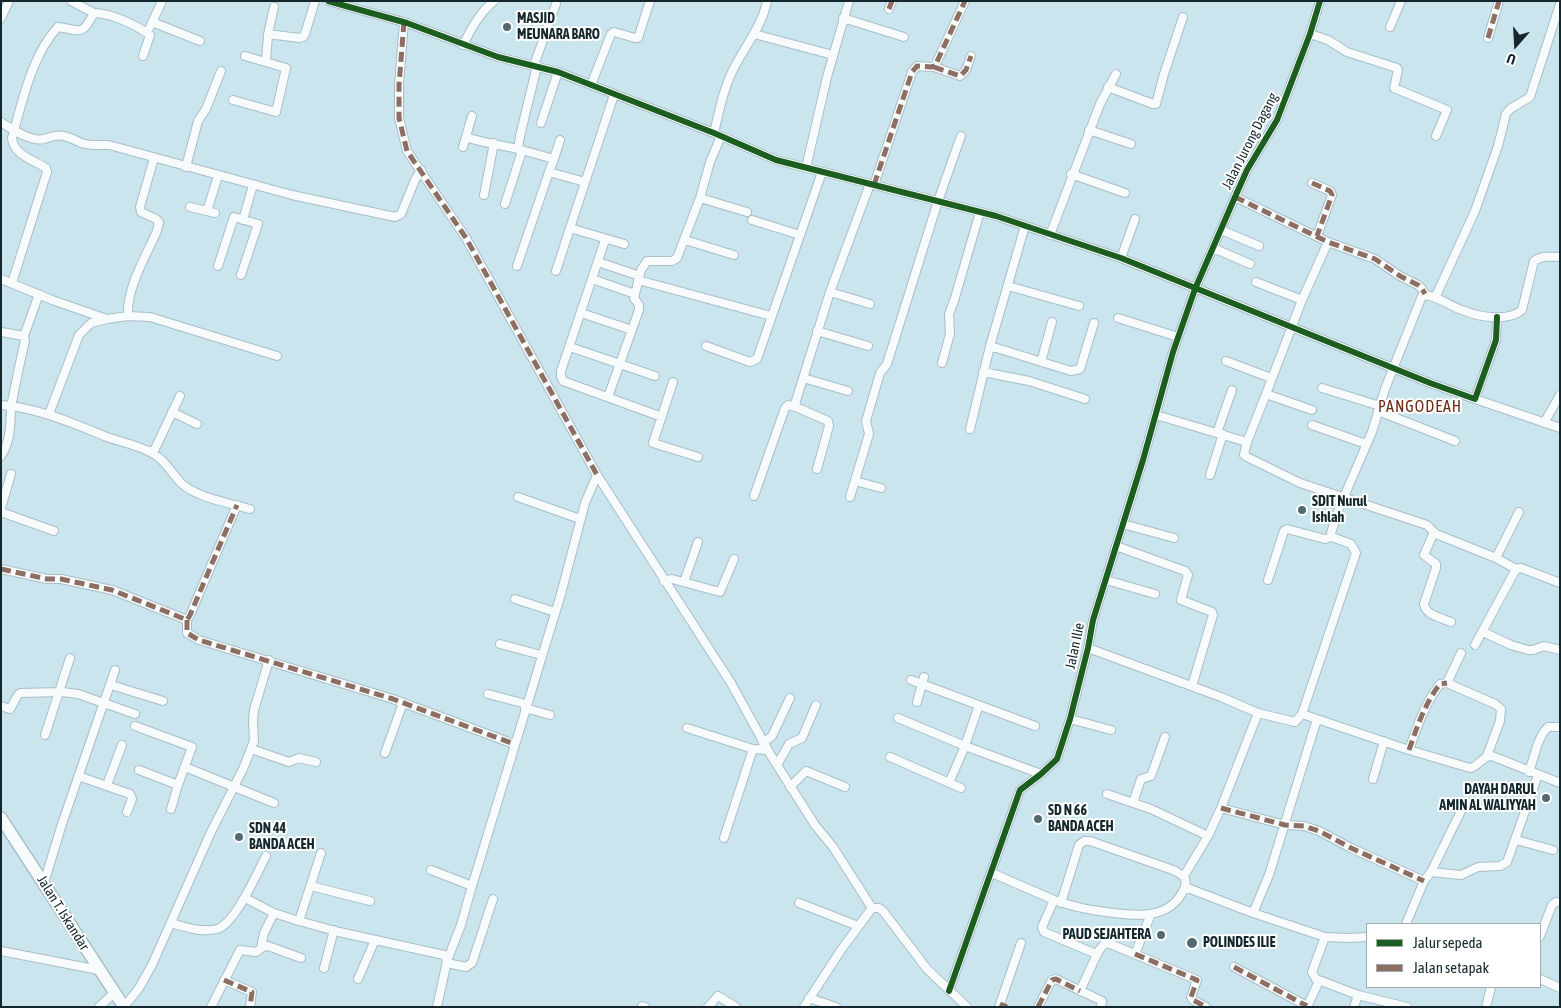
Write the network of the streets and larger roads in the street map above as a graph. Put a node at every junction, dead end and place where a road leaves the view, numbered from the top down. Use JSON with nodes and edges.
{"nodes":[{"id":1,"x":9,"y":1,"type":"edge"},
{"id":2,"x":71,"y":1,"type":"edge"},
{"id":3,"x":162,"y":1,"type":"edge"},
{"id":4,"x":315,"y":1,"type":"edge"},
{"id":5,"x":328,"y":1,"type":"edge"},
{"id":6,"x":494,"y":1,"type":"edge"},
{"id":7,"x":650,"y":1,"type":"edge"},
{"id":8,"x":767,"y":1,"type":"edge"},
{"id":9,"x":849,"y":1,"type":"edge"},
{"id":10,"x":965,"y":1,"type":"edge"},
{"id":11,"x":1320,"y":1,"type":"edge"},
{"id":12,"x":1401,"y":1,"type":"edge"},
{"id":13,"x":1499,"y":1,"type":"edge"},
{"id":14,"x":342,"y":4,"type":"edge"},
{"id":15,"x":556,"y":4,"type":"dead end"},
{"id":16,"x":1560,"y":4,"type":"edge"},
{"id":17,"x":274,"y":7,"type":"dead end"},
{"id":18,"x":94,"y":13,"type":"junction"},
{"id":19,"x":1183,"y":17,"type":"dead end"},
{"id":20,"x":1,"y":18,"type":"edge"},
{"id":21,"x":843,"y":18,"type":"junction"},
{"id":22,"x":152,"y":22,"type":"junction"},
{"id":23,"x":408,"y":23,"type":"junction"},
{"id":24,"x":1390,"y":27,"type":"dead end"},
{"id":25,"x":146,"y":32,"type":"junction"},
{"id":26,"x":268,"y":34,"type":"junction"},
{"id":27,"x":754,"y":34,"type":"junction"},
{"id":28,"x":1310,"y":34,"type":"junction"},
{"id":29,"x":904,"y":37,"type":"dead end"},
{"id":30,"x":1488,"y":38,"type":"dead end"},
{"id":31,"x":200,"y":41,"type":"dead end"},
{"id":32,"x":463,"y":45,"type":"junction"},
{"id":33,"x":833,"y":55,"type":"junction"},
{"id":34,"x":143,"y":56,"type":"dead end"},
{"id":35,"x":245,"y":56,"type":"dead end"},
{"id":36,"x":971,"y":56,"type":"dead end"},
{"id":37,"x":266,"y":62,"type":"junction"},
{"id":38,"x":535,"y":66,"type":"junction"},
{"id":39,"x":934,"y":67,"type":"junction"},
{"id":40,"x":221,"y":71,"type":"dead end"},
{"id":41,"x":558,"y":72,"type":"junction"},
{"id":42,"x":1116,"y":74,"type":"dead end"},
{"id":43,"x":592,"y":85,"type":"junction"},
{"id":44,"x":1108,"y":87,"type":"junction"},
{"id":45,"x":614,"y":95,"type":"junction"},
{"id":46,"x":233,"y":100,"type":"dead end"},
{"id":47,"x":472,"y":116,"type":"dead end"},
{"id":48,"x":1,"y":122,"type":"edge"},
{"id":49,"x":541,"y":123,"type":"dead end"},
{"id":50,"x":1090,"y":130,"type":"junction"},
{"id":51,"x":14,"y":131,"type":"junction"},
{"id":52,"x":717,"y":134,"type":"junction"},
{"id":53,"x":961,"y":136,"type":"dead end"},
{"id":54,"x":1436,"y":136,"type":"dead end"},
{"id":55,"x":466,"y":137,"type":"junction"},
{"id":56,"x":560,"y":140,"type":"dead end"},
{"id":57,"x":494,"y":144,"type":"junction"},
{"id":58,"x":1131,"y":144,"type":"dead end"},
{"id":59,"x":463,"y":147,"type":"dead end"},
{"id":60,"x":520,"y":150,"type":"junction"},
{"id":61,"x":154,"y":158,"type":"junction"},
{"id":62,"x":554,"y":159,"type":"junction"},
{"id":63,"x":186,"y":167,"type":"junction"},
{"id":64,"x":806,"y":168,"type":"junction"},
{"id":65,"x":421,"y":170,"type":"junction"},
{"id":66,"x":549,"y":172,"type":"junction"},
{"id":67,"x":822,"y":172,"type":"junction"},
{"id":68,"x":1071,"y":174,"type":"junction"},
{"id":69,"x":218,"y":176,"type":"junction"},
{"id":70,"x":585,"y":182,"type":"junction"},
{"id":71,"x":1312,"y":183,"type":"dead end"},
{"id":72,"x":872,"y":184,"type":"junction"},
{"id":73,"x":253,"y":185,"type":"junction"},
{"id":74,"x":1125,"y":193,"type":"dead end"},
{"id":75,"x":484,"y":195,"type":"dead end"},
{"id":76,"x":1235,"y":197,"type":"junction"},
{"id":77,"x":700,"y":198,"type":"junction"},
{"id":78,"x":938,"y":201,"type":"junction"},
{"id":79,"x":505,"y":204,"type":"dead end"},
{"id":80,"x":190,"y":207,"type":"dead end"},
{"id":81,"x":747,"y":212,"type":"dead end"},
{"id":82,"x":980,"y":212,"type":"junction"},
{"id":83,"x":1135,"y":219,"type":"dead end"},
{"id":84,"x":243,"y":220,"type":"junction"},
{"id":85,"x":752,"y":220,"type":"dead end"},
{"id":86,"x":1025,"y":226,"type":"junction"},
{"id":87,"x":570,"y":228,"type":"junction"},
{"id":88,"x":1221,"y":230,"type":"junction"},
{"id":89,"x":800,"y":235,"type":"junction"},
{"id":90,"x":1050,"y":235,"type":"junction"},
{"id":91,"x":1317,"y":236,"type":"junction"},
{"id":92,"x":605,"y":240,"type":"junction"},
{"id":93,"x":685,"y":240,"type":"junction"},
{"id":94,"x":1328,"y":242,"type":"junction"},
{"id":95,"x":624,"y":244,"type":"dead end"},
{"id":96,"x":1259,"y":246,"type":"dead end"},
{"id":97,"x":1213,"y":248,"type":"junction"},
{"id":98,"x":734,"y":255,"type":"dead end"},
{"id":99,"x":1122,"y":258,"type":"junction"},
{"id":100,"x":1560,"y":258,"type":"edge"},
{"id":101,"x":598,"y":262,"type":"junction"},
{"id":102,"x":1250,"y":264,"type":"dead end"},
{"id":103,"x":218,"y":266,"type":"dead end"},
{"id":104,"x":517,"y":266,"type":"dead end"},
{"id":105,"x":556,"y":272,"type":"dead end"},
{"id":106,"x":241,"y":275,"type":"dead end"},
{"id":107,"x":636,"y":277,"type":"junction"},
{"id":108,"x":1,"y":279,"type":"edge"},
{"id":109,"x":592,"y":279,"type":"junction"},
{"id":110,"x":1256,"y":282,"type":"dead end"},
{"id":111,"x":12,"y":283,"type":"junction"},
{"id":112,"x":1008,"y":286,"type":"junction"},
{"id":113,"x":1195,"y":289,"type":"junction"},
{"id":114,"x":830,"y":292,"type":"junction"},
{"id":115,"x":39,"y":294,"type":"junction"},
{"id":116,"x":635,"y":294,"type":"junction"},
{"id":117,"x":1425,"y":294,"type":"junction"},
{"id":118,"x":1435,"y":298,"type":"junction"},
{"id":119,"x":1302,"y":300,"type":"junction"},
{"id":120,"x":870,"y":304,"type":"dead end"},
{"id":121,"x":1079,"y":306,"type":"dead end"},
{"id":122,"x":581,"y":313,"type":"junction"},
{"id":123,"x":128,"y":316,"type":"junction"},
{"id":124,"x":771,"y":316,"type":"junction"},
{"id":125,"x":1497,"y":317,"type":"junction"},
{"id":126,"x":1118,"y":318,"type":"dead end"},
{"id":127,"x":107,"y":319,"type":"junction"},
{"id":128,"x":1052,"y":322,"type":"dead end"},
{"id":129,"x":1094,"y":323,"type":"dead end"},
{"id":130,"x":1291,"y":327,"type":"junction"},
{"id":131,"x":632,"y":330,"type":"junction"},
{"id":132,"x":818,"y":331,"type":"junction"},
{"id":133,"x":1,"y":332,"type":"edge"},
{"id":134,"x":24,"y":336,"type":"junction"},
{"id":135,"x":1178,"y":337,"type":"junction"},
{"id":136,"x":706,"y":346,"type":"dead end"},
{"id":137,"x":868,"y":346,"type":"dead end"},
{"id":138,"x":990,"y":346,"type":"junction"},
{"id":139,"x":570,"y":347,"type":"junction"},
{"id":140,"x":277,"y":356,"type":"dead end"},
{"id":141,"x":1041,"y":362,"type":"junction"},
{"id":142,"x":1226,"y":362,"type":"dead end"},
{"id":143,"x":942,"y":363,"type":"dead end"},
{"id":144,"x":620,"y":364,"type":"junction"},
{"id":145,"x":1394,"y":368,"type":"junction"},
{"id":146,"x":983,"y":372,"type":"junction"},
{"id":147,"x":656,"y":376,"type":"dead end"},
{"id":148,"x":803,"y":378,"type":"junction"},
{"id":149,"x":1271,"y":378,"type":"junction"},
{"id":150,"x":674,"y":382,"type":"dead end"},
{"id":151,"x":1322,"y":388,"type":"dead end"},
{"id":152,"x":1232,"y":390,"type":"dead end"},
{"id":153,"x":848,"y":391,"type":"dead end"},
{"id":154,"x":1266,"y":394,"type":"junction"},
{"id":155,"x":1560,"y":395,"type":"edge"},
{"id":156,"x":180,"y":396,"type":"dead end"},
{"id":157,"x":608,"y":397,"type":"junction"},
{"id":158,"x":1085,"y":399,"type":"dead end"},
{"id":159,"x":1475,"y":399,"type":"junction"},
{"id":160,"x":1,"y":405,"type":"edge"},
{"id":161,"x":12,"y":406,"type":"junction"},
{"id":162,"x":796,"y":407,"type":"junction"},
{"id":163,"x":1379,"y":408,"type":"junction"},
{"id":164,"x":1312,"y":410,"type":"dead end"},
{"id":165,"x":172,"y":412,"type":"junction"},
{"id":166,"x":49,"y":414,"type":"junction"},
{"id":167,"x":1156,"y":415,"type":"junction"},
{"id":168,"x":662,"y":417,"type":"junction"},
{"id":169,"x":1544,"y":423,"type":"junction"},
{"id":170,"x":198,"y":424,"type":"dead end"},
{"id":171,"x":1312,"y":425,"type":"dead end"},
{"id":172,"x":1560,"y":428,"type":"edge"},
{"id":173,"x":970,"y":430,"type":"dead end"},
{"id":174,"x":1220,"y":434,"type":"junction"},
{"id":175,"x":1455,"y":441,"type":"dead end"},
{"id":176,"x":1247,"y":442,"type":"junction"},
{"id":177,"x":1366,"y":444,"type":"junction"},
{"id":178,"x":150,"y":451,"type":"junction"},
{"id":179,"x":1,"y":456,"type":"edge"},
{"id":180,"x":698,"y":457,"type":"dead end"},
{"id":181,"x":817,"y":469,"type":"dead end"},
{"id":182,"x":12,"y":474,"type":"dead end"},
{"id":183,"x":1210,"y":475,"type":"dead end"},
{"id":184,"x":597,"y":476,"type":"junction"},
{"id":185,"x":855,"y":480,"type":"junction"},
{"id":186,"x":881,"y":488,"type":"dead end"},
{"id":187,"x":754,"y":496,"type":"dead end"},
{"id":188,"x":518,"y":497,"type":"dead end"},
{"id":189,"x":850,"y":497,"type":"dead end"},
{"id":190,"x":1344,"y":498,"type":"junction"},
{"id":191,"x":236,"y":505,"type":"junction"},
{"id":192,"x":1,"y":508,"type":"edge"},
{"id":193,"x":250,"y":509,"type":"dead end"},
{"id":194,"x":1,"y":512,"type":"edge"},
{"id":195,"x":1519,"y":512,"type":"dead end"},
{"id":196,"x":580,"y":519,"type":"junction"},
{"id":197,"x":1123,"y":524,"type":"junction"},
{"id":198,"x":54,"y":531,"type":"dead end"},
{"id":199,"x":1434,"y":532,"type":"junction"},
{"id":200,"x":1332,"y":537,"type":"junction"},
{"id":201,"x":1174,"y":538,"type":"dead end"},
{"id":202,"x":698,"y":542,"type":"dead end"},
{"id":203,"x":1116,"y":546,"type":"junction"},
{"id":204,"x":1496,"y":558,"type":"junction"},
{"id":205,"x":734,"y":559,"type":"dead end"},
{"id":206,"x":1,"y":569,"type":"edge"},
{"id":207,"x":1516,"y":569,"type":"junction"},
{"id":208,"x":1106,"y":580,"type":"junction"},
{"id":209,"x":1268,"y":580,"type":"dead end"},
{"id":210,"x":664,"y":581,"type":"junction"},
{"id":211,"x":684,"y":582,"type":"junction"},
{"id":212,"x":1560,"y":583,"type":"edge"},
{"id":213,"x":1155,"y":594,"type":"dead end"},
{"id":214,"x":515,"y":599,"type":"dead end"},
{"id":215,"x":555,"y":612,"type":"junction"},
{"id":216,"x":186,"y":620,"type":"junction"},
{"id":217,"x":1451,"y":622,"type":"dead end"},
{"id":218,"x":1483,"y":632,"type":"junction"},
{"id":219,"x":500,"y":644,"type":"dead end"},
{"id":220,"x":1475,"y":645,"type":"dead end"},
{"id":221,"x":1088,"y":648,"type":"junction"},
{"id":222,"x":1560,"y":650,"type":"edge"},
{"id":223,"x":1461,"y":653,"type":"dead end"},
{"id":224,"x":541,"y":655,"type":"junction"},
{"id":225,"x":70,"y":658,"type":"dead end"},
{"id":226,"x":268,"y":660,"type":"junction"},
{"id":227,"x":116,"y":670,"type":"dead end"},
{"id":228,"x":911,"y":680,"type":"dead end"},
{"id":229,"x":924,"y":680,"type":"junction"},
{"id":230,"x":1446,"y":683,"type":"junction"},
{"id":231,"x":111,"y":685,"type":"junction"},
{"id":232,"x":1192,"y":686,"type":"junction"},
{"id":233,"x":59,"y":692,"type":"junction"},
{"id":234,"x":488,"y":694,"type":"dead end"},
{"id":235,"x":790,"y":698,"type":"dead end"},
{"id":236,"x":163,"y":701,"type":"dead end"},
{"id":237,"x":917,"y":702,"type":"dead end"},
{"id":238,"x":104,"y":703,"type":"junction"},
{"id":239,"x":403,"y":703,"type":"junction"},
{"id":240,"x":816,"y":705,"type":"dead end"},
{"id":241,"x":979,"y":705,"type":"junction"},
{"id":242,"x":1,"y":706,"type":"edge"},
{"id":243,"x":526,"y":706,"type":"junction"},
{"id":244,"x":1258,"y":713,"type":"junction"},
{"id":245,"x":135,"y":714,"type":"dead end"},
{"id":246,"x":1302,"y":714,"type":"junction"},
{"id":247,"x":550,"y":715,"type":"dead end"},
{"id":248,"x":898,"y":718,"type":"dead end"},
{"id":249,"x":1070,"y":719,"type":"junction"},
{"id":250,"x":1317,"y":719,"type":"junction"},
{"id":251,"x":135,"y":726,"type":"dead end"},
{"id":252,"x":1035,"y":726,"type":"dead end"},
{"id":253,"x":1560,"y":726,"type":"edge"},
{"id":254,"x":687,"y":728,"type":"dead end"},
{"id":255,"x":1111,"y":730,"type":"dead end"},
{"id":256,"x":45,"y":735,"type":"dead end"},
{"id":257,"x":1165,"y":736,"type":"dead end"},
{"id":258,"x":1384,"y":741,"type":"junction"},
{"id":259,"x":514,"y":744,"type":"junction"},
{"id":260,"x":122,"y":745,"type":"dead end"},
{"id":261,"x":765,"y":746,"type":"junction"},
{"id":262,"x":965,"y":746,"type":"junction"},
{"id":263,"x":251,"y":749,"type":"junction"},
{"id":264,"x":753,"y":749,"type":"junction"},
{"id":265,"x":1409,"y":750,"type":"junction"},
{"id":266,"x":385,"y":753,"type":"dead end"},
{"id":267,"x":1487,"y":756,"type":"junction"},
{"id":268,"x":890,"y":757,"type":"dead end"},
{"id":269,"x":316,"y":762,"type":"dead end"},
{"id":270,"x":777,"y":765,"type":"junction"},
{"id":271,"x":185,"y":767,"type":"junction"},
{"id":272,"x":139,"y":770,"type":"dead end"},
{"id":273,"x":1529,"y":772,"type":"junction"},
{"id":274,"x":1041,"y":774,"type":"junction"},
{"id":275,"x":1538,"y":775,"type":"junction"},
{"id":276,"x":78,"y":776,"type":"junction"},
{"id":277,"x":1373,"y":779,"type":"dead end"},
{"id":278,"x":949,"y":783,"type":"junction"},
{"id":279,"x":1560,"y":784,"type":"edge"},
{"id":280,"x":107,"y":785,"type":"junction"},
{"id":281,"x":178,"y":785,"type":"junction"},
{"id":282,"x":234,"y":787,"type":"junction"},
{"id":283,"x":790,"y":787,"type":"junction"},
{"id":284,"x":845,"y":787,"type":"dead end"},
{"id":285,"x":961,"y":788,"type":"dead end"},
{"id":286,"x":1107,"y":794,"type":"dead end"},
{"id":287,"x":274,"y":803,"type":"dead end"},
{"id":288,"x":1133,"y":803,"type":"junction"},
{"id":289,"x":1464,"y":804,"type":"dead end"},
{"id":290,"x":1221,"y":808,"type":"junction"},
{"id":291,"x":171,"y":809,"type":"dead end"},
{"id":292,"x":127,"y":812,"type":"dead end"},
{"id":293,"x":1,"y":818,"type":"edge"},
{"id":294,"x":1285,"y":824,"type":"junction"},
{"id":295,"x":1208,"y":836,"type":"junction"},
{"id":296,"x":724,"y":838,"type":"dead end"},
{"id":297,"x":1516,"y":840,"type":"junction"},
{"id":298,"x":1553,"y":850,"type":"dead end"},
{"id":299,"x":321,"y":853,"type":"dead end"},
{"id":300,"x":266,"y":856,"type":"dead end"},
{"id":301,"x":431,"y":870,"type":"dead end"},
{"id":302,"x":1431,"y":872,"type":"junction"},
{"id":303,"x":992,"y":873,"type":"junction"},
{"id":304,"x":1184,"y":876,"type":"junction"},
{"id":305,"x":1424,"y":881,"type":"junction"},
{"id":306,"x":44,"y":883,"type":"junction"},
{"id":307,"x":310,"y":886,"type":"junction"},
{"id":308,"x":472,"y":886,"type":"junction"},
{"id":309,"x":1185,"y":887,"type":"junction"},
{"id":310,"x":246,"y":898,"type":"junction"},
{"id":311,"x":493,"y":899,"type":"dead end"},
{"id":312,"x":370,"y":901,"type":"dead end"},
{"id":313,"x":1057,"y":901,"type":"junction"},
{"id":314,"x":1560,"y":902,"type":"edge"},
{"id":315,"x":798,"y":903,"type":"dead end"},
{"id":316,"x":872,"y":908,"type":"junction"},
{"id":317,"x":274,"y":913,"type":"junction"},
{"id":318,"x":1253,"y":913,"type":"junction"},
{"id":319,"x":1151,"y":914,"type":"junction"},
{"id":320,"x":299,"y":921,"type":"junction"},
{"id":321,"x":171,"y":922,"type":"junction"},
{"id":322,"x":1406,"y":923,"type":"edge"},
{"id":323,"x":858,"y":926,"type":"junction"},
{"id":324,"x":334,"y":930,"type":"junction"},
{"id":325,"x":1541,"y":933,"type":"edge"},
{"id":326,"x":1325,"y":937,"type":"junction"},
{"id":327,"x":1366,"y":937,"type":"edge"},
{"id":328,"x":375,"y":940,"type":"junction"},
{"id":329,"x":1021,"y":943,"type":"dead end"},
{"id":330,"x":261,"y":948,"type":"junction"},
{"id":331,"x":1,"y":951,"type":"edge"},
{"id":332,"x":1098,"y":952,"type":"junction"},
{"id":333,"x":1135,"y":954,"type":"junction"},
{"id":334,"x":301,"y":958,"type":"dead end"},
{"id":335,"x":447,"y":962,"type":"junction"},
{"id":336,"x":1234,"y":967,"type":"dead end"},
{"id":337,"x":324,"y":968,"type":"dead end"},
{"id":338,"x":99,"y":970,"type":"junction"},
{"id":339,"x":1541,"y":979,"type":"edge"},
{"id":340,"x":224,"y":980,"type":"junction"},
{"id":341,"x":358,"y":980,"type":"dead end"},
{"id":342,"x":1319,"y":981,"type":"junction"},
{"id":343,"x":1491,"y":988,"type":"edge"},
{"id":344,"x":1560,"y":988,"type":"edge"},
{"id":345,"x":949,"y":991,"type":"junction"},
{"id":346,"x":1080,"y":991,"type":"junction"},
{"id":347,"x":114,"y":993,"type":"junction"},
{"id":348,"x":1358,"y":995,"type":"junction"},
{"id":349,"x":809,"y":998,"type":"junction"},
{"id":350,"x":1002,"y":1006,"type":"edge"},
{"id":351,"x":1307,"y":1006,"type":"edge"},
{"id":352,"x":99,"y":1007,"type":"edge"},
{"id":353,"x":124,"y":1007,"type":"edge"},
{"id":354,"x":211,"y":1007,"type":"edge"},
{"id":355,"x":250,"y":1007,"type":"edge"},
{"id":356,"x":437,"y":1007,"type":"edge"},
{"id":357,"x":708,"y":1007,"type":"edge"},
{"id":358,"x":736,"y":1007,"type":"edge"},
{"id":359,"x":804,"y":1007,"type":"edge"},
{"id":360,"x":836,"y":1007,"type":"edge"},
{"id":361,"x":967,"y":1007,"type":"edge"},
{"id":362,"x":1038,"y":1007,"type":"edge"},
{"id":363,"x":1101,"y":1007,"type":"edge"},
{"id":364,"x":1206,"y":1007,"type":"edge"},
{"id":365,"x":1354,"y":1007,"type":"edge"},
{"id":366,"x":1406,"y":1007,"type":"edge"},
{"id":367,"x":1486,"y":1007,"type":"edge"}],
"edges":[{"from":1,"to":20,"type":"street"},
{"from":2,"to":18,"type":"street"},
{"from":3,"to":22,"type":"street"},
{"from":4,"to":26,"type":"street"},
{"from":5,"to":14,"type":"street"},
{"from":6,"to":32,"type":"street"},
{"from":7,"to":43,"type":"street"},
{"from":8,"to":27,"type":"street"},
{"from":9,"to":21,"type":"street"},
{"from":10,"to":39,"type":"street"},
{"from":11,"to":28,"type":"street","name":"Jalan Jurong Dagang"},
{"from":12,"to":24,"type":"street"},
{"from":13,"to":30,"type":"street"},
{"from":14,"to":23,"type":"street"},
{"from":15,"to":38,"type":"street"},
{"from":16,"to":118,"type":"street"},
{"from":17,"to":26,"type":"street"},
{"from":18,"to":25,"type":"street"},
{"from":18,"to":51,"type":"street"},
{"from":19,"to":44,"type":"street"},
{"from":21,"to":29,"type":"street"},
{"from":21,"to":33,"type":"street"},
{"from":22,"to":25,"type":"street"},
{"from":22,"to":31,"type":"street"},
{"from":23,"to":32,"type":"street"},
{"from":23,"to":65,"type":"street"},
{"from":25,"to":34,"type":"street"},
{"from":26,"to":37,"type":"street"},
{"from":27,"to":33,"type":"street"},
{"from":27,"to":52,"type":"street"},
{"from":28,"to":54,"type":"street"},
{"from":28,"to":76,"type":"street","name":"Jalan Jurong Dagang"},
{"from":32,"to":38,"type":"street"},
{"from":33,"to":64,"type":"street"},
{"from":35,"to":37,"type":"street"},
{"from":36,"to":39,"type":"street"},
{"from":37,"to":46,"type":"street"},
{"from":38,"to":41,"type":"street"},
{"from":38,"to":60,"type":"street"},
{"from":39,"to":72,"type":"street"},
{"from":40,"to":63,"type":"street"},
{"from":41,"to":43,"type":"street"},
{"from":41,"to":49,"type":"street"},
{"from":42,"to":44,"type":"street"},
{"from":43,"to":45,"type":"street"},
{"from":44,"to":50,"type":"street"},
{"from":45,"to":52,"type":"street"},
{"from":45,"to":70,"type":"street"},
{"from":47,"to":55,"type":"street"},
{"from":48,"to":51,"type":"street"},
{"from":50,"to":58,"type":"street"},
{"from":50,"to":68,"type":"street"},
{"from":51,"to":61,"type":"street"},
{"from":51,"to":111,"type":"street"},
{"from":52,"to":64,"type":"street"},
{"from":52,"to":77,"type":"street"},
{"from":53,"to":78,"type":"street"},
{"from":55,"to":57,"type":"street"},
{"from":55,"to":59,"type":"street"},
{"from":56,"to":62,"type":"street"},
{"from":57,"to":60,"type":"street"},
{"from":57,"to":75,"type":"street"},
{"from":60,"to":62,"type":"street"},
{"from":60,"to":79,"type":"street"},
{"from":61,"to":63,"type":"street"},
{"from":61,"to":123,"type":"street"},
{"from":62,"to":66,"type":"street"},
{"from":63,"to":69,"type":"street"},
{"from":64,"to":67,"type":"street"},
{"from":65,"to":73,"type":"street"},
{"from":65,"to":184,"type":"street"},
{"from":66,"to":70,"type":"street"},
{"from":66,"to":104,"type":"street"},
{"from":67,"to":72,"type":"street"},
{"from":67,"to":89,"type":"street"},
{"from":68,"to":74,"type":"street"},
{"from":68,"to":90,"type":"street"},
{"from":69,"to":73,"type":"street"},
{"from":69,"to":80,"type":"street"},
{"from":70,"to":87,"type":"street"},
{"from":71,"to":91,"type":"street"},
{"from":72,"to":78,"type":"street"},
{"from":72,"to":114,"type":"street"},
{"from":73,"to":84,"type":"street"},
{"from":76,"to":88,"type":"street","name":"Jalan Jurong Dagang"},
{"from":76,"to":91,"type":"street"},
{"from":77,"to":81,"type":"street"},
{"from":77,"to":93,"type":"street"},
{"from":78,"to":82,"type":"street"},
{"from":78,"to":185,"type":"street"},
{"from":82,"to":86,"type":"street"},
{"from":82,"to":143,"type":"street"},
{"from":83,"to":99,"type":"street"},
{"from":84,"to":103,"type":"street"},
{"from":84,"to":106,"type":"street"},
{"from":85,"to":89,"type":"street"},
{"from":86,"to":90,"type":"street"},
{"from":86,"to":112,"type":"street"},
{"from":87,"to":92,"type":"street"},
{"from":87,"to":105,"type":"street"},
{"from":88,"to":96,"type":"street"},
{"from":88,"to":97,"type":"street","name":"Jalan Jurong Dagang"},
{"from":89,"to":124,"type":"street"},
{"from":90,"to":99,"type":"street"},
{"from":91,"to":94,"type":"street"},
{"from":92,"to":95,"type":"street"},
{"from":92,"to":101,"type":"street"},
{"from":93,"to":98,"type":"street"},
{"from":93,"to":107,"type":"street"},
{"from":94,"to":117,"type":"street"},
{"from":94,"to":119,"type":"street"},
{"from":97,"to":102,"type":"street"},
{"from":97,"to":113,"type":"street","name":"Jalan Jurong Dagang"},
{"from":99,"to":113,"type":"street"},
{"from":100,"to":125,"type":"street"},
{"from":101,"to":107,"type":"street"},
{"from":101,"to":109,"type":"street"},
{"from":107,"to":116,"type":"street"},
{"from":107,"to":124,"type":"street"},
{"from":108,"to":111,"type":"street"},
{"from":109,"to":116,"type":"street"},
{"from":109,"to":122,"type":"street"},
{"from":110,"to":119,"type":"street"},
{"from":111,"to":115,"type":"street"},
{"from":112,"to":121,"type":"street"},
{"from":112,"to":138,"type":"street"},
{"from":113,"to":130,"type":"street"},
{"from":113,"to":135,"type":"street","name":"Jalan Ilie"},
{"from":114,"to":120,"type":"street"},
{"from":114,"to":132,"type":"street"},
{"from":115,"to":127,"type":"street"},
{"from":115,"to":134,"type":"street"},
{"from":116,"to":131,"type":"street"},
{"from":117,"to":118,"type":"street"},
{"from":117,"to":145,"type":"street"},
{"from":118,"to":125,"type":"street"},
{"from":119,"to":130,"type":"street"},
{"from":122,"to":131,"type":"street"},
{"from":122,"to":139,"type":"street"},
{"from":123,"to":127,"type":"street"},
{"from":123,"to":140,"type":"street"},
{"from":124,"to":136,"type":"street"},
{"from":125,"to":159,"type":"street"},
{"from":126,"to":135,"type":"street"},
{"from":127,"to":166,"type":"street"},
{"from":128,"to":141,"type":"street"},
{"from":129,"to":141,"type":"street"},
{"from":130,"to":145,"type":"street"},
{"from":130,"to":149,"type":"street"},
{"from":131,"to":144,"type":"street"},
{"from":132,"to":137,"type":"street"},
{"from":132,"to":148,"type":"street"},
{"from":133,"to":134,"type":"street"},
{"from":134,"to":161,"type":"street"},
{"from":135,"to":167,"type":"street","name":"Jalan Ilie"},
{"from":138,"to":141,"type":"street"},
{"from":138,"to":146,"type":"street"},
{"from":139,"to":144,"type":"street"},
{"from":139,"to":157,"type":"street"},
{"from":142,"to":149,"type":"street"},
{"from":144,"to":147,"type":"street"},
{"from":144,"to":157,"type":"street"},
{"from":145,"to":159,"type":"street"},
{"from":145,"to":163,"type":"street"},
{"from":146,"to":158,"type":"street"},
{"from":146,"to":173,"type":"street"},
{"from":148,"to":153,"type":"street"},
{"from":148,"to":162,"type":"street"},
{"from":149,"to":154,"type":"street"},
{"from":150,"to":168,"type":"street"},
{"from":151,"to":163,"type":"street"},
{"from":152,"to":174,"type":"street"},
{"from":154,"to":164,"type":"street"},
{"from":154,"to":176,"type":"street"},
{"from":155,"to":169,"type":"street"},
{"from":156,"to":165,"type":"street"},
{"from":157,"to":168,"type":"street"},
{"from":159,"to":169,"type":"street"},
{"from":160,"to":161,"type":"street"},
{"from":161,"to":166,"type":"street"},
{"from":161,"to":179,"type":"street"},
{"from":162,"to":181,"type":"street"},
{"from":162,"to":187,"type":"street"},
{"from":163,"to":175,"type":"street"},
{"from":163,"to":177,"type":"street"},
{"from":165,"to":170,"type":"street"},
{"from":165,"to":178,"type":"street"},
{"from":166,"to":178,"type":"street"},
{"from":167,"to":174,"type":"street"},
{"from":167,"to":197,"type":"street","name":"Jalan Ilie"},
{"from":168,"to":180,"type":"street"},
{"from":169,"to":172,"type":"street"},
{"from":171,"to":177,"type":"street"},
{"from":174,"to":176,"type":"street"},
{"from":174,"to":183,"type":"street"},
{"from":176,"to":190,"type":"street"},
{"from":177,"to":190,"type":"street"},
{"from":178,"to":191,"type":"street"},
{"from":182,"to":192,"type":"street"},
{"from":184,"to":196,"type":"street"},
{"from":184,"to":210,"type":"street"},
{"from":185,"to":186,"type":"street"},
{"from":185,"to":189,"type":"street"},
{"from":188,"to":196,"type":"street"},
{"from":190,"to":199,"type":"street"},
{"from":190,"to":200,"type":"street"},
{"from":191,"to":193,"type":"street"},
{"from":191,"to":216,"type":"street"},
{"from":194,"to":198,"type":"street"},
{"from":195,"to":204,"type":"street"},
{"from":196,"to":215,"type":"street"},
{"from":197,"to":201,"type":"street"},
{"from":197,"to":203,"type":"street","name":"Jalan Ilie"},
{"from":199,"to":204,"type":"street"},
{"from":199,"to":217,"type":"street"},
{"from":200,"to":209,"type":"street"},
{"from":200,"to":246,"type":"street"},
{"from":202,"to":211,"type":"street"},
{"from":203,"to":208,"type":"street","name":"Jalan Ilie"},
{"from":203,"to":232,"type":"street"},
{"from":204,"to":207,"type":"street"},
{"from":205,"to":211,"type":"street"},
{"from":206,"to":216,"type":"street"},
{"from":207,"to":212,"type":"street"},
{"from":207,"to":218,"type":"street"},
{"from":208,"to":213,"type":"street"},
{"from":208,"to":221,"type":"street","name":"Jalan Ilie"},
{"from":210,"to":211,"type":"street"},
{"from":210,"to":261,"type":"street"},
{"from":214,"to":215,"type":"street"},
{"from":215,"to":224,"type":"street"},
{"from":216,"to":226,"type":"street"},
{"from":218,"to":220,"type":"street"},
{"from":218,"to":222,"type":"street"},
{"from":219,"to":224,"type":"street"},
{"from":221,"to":232,"type":"street"},
{"from":221,"to":249,"type":"street","name":"Jalan Ilie"},
{"from":223,"to":230,"type":"street"},
{"from":224,"to":243,"type":"street"},
{"from":225,"to":233,"type":"street"},
{"from":226,"to":239,"type":"street"},
{"from":226,"to":263,"type":"street"},
{"from":227,"to":231,"type":"street"},
{"from":228,"to":229,"type":"street"},
{"from":229,"to":237,"type":"street"},
{"from":229,"to":241,"type":"street"},
{"from":230,"to":265,"type":"street"},
{"from":230,"to":267,"type":"street"},
{"from":231,"to":236,"type":"street"},
{"from":231,"to":238,"type":"street"},
{"from":232,"to":244,"type":"street"},
{"from":233,"to":238,"type":"street"},
{"from":233,"to":242,"type":"street"},
{"from":233,"to":256,"type":"street"},
{"from":234,"to":243,"type":"street"},
{"from":235,"to":261,"type":"street"},
{"from":238,"to":245,"type":"street"},
{"from":238,"to":276,"type":"street"},
{"from":239,"to":259,"type":"street"},
{"from":239,"to":266,"type":"street"},
{"from":240,"to":270,"type":"street"},
{"from":241,"to":252,"type":"street"},
{"from":241,"to":262,"type":"street"},
{"from":243,"to":247,"type":"street"},
{"from":243,"to":259,"type":"street"},
{"from":244,"to":246,"type":"street"},
{"from":244,"to":290,"type":"street"},
{"from":246,"to":250,"type":"street"},
{"from":248,"to":262,"type":"street"},
{"from":249,"to":255,"type":"street"},
{"from":249,"to":274,"type":"street","name":"Jalan Ilie"},
{"from":250,"to":258,"type":"street"},
{"from":250,"to":294,"type":"street"},
{"from":251,"to":271,"type":"street"},
{"from":253,"to":273,"type":"street"},
{"from":254,"to":264,"type":"street"},
{"from":257,"to":288,"type":"street"},
{"from":258,"to":265,"type":"street"},
{"from":258,"to":277,"type":"street"},
{"from":259,"to":308,"type":"street"},
{"from":260,"to":280,"type":"street"},
{"from":261,"to":264,"type":"street"},
{"from":261,"to":270,"type":"street"},
{"from":262,"to":274,"type":"street"},
{"from":262,"to":278,"type":"street"},
{"from":263,"to":269,"type":"street"},
{"from":263,"to":282,"type":"street"},
{"from":264,"to":296,"type":"street"},
{"from":265,"to":267,"type":"street"},
{"from":267,"to":273,"type":"street"},
{"from":268,"to":278,"type":"street"},
{"from":270,"to":283,"type":"street"},
{"from":271,"to":281,"type":"street"},
{"from":271,"to":282,"type":"street"},
{"from":272,"to":281,"type":"street"},
{"from":273,"to":275,"type":"street"},
{"from":274,"to":303,"type":"street","name":"Jalan Ilie"},
{"from":275,"to":279,"type":"street"},
{"from":275,"to":297,"type":"street"},
{"from":276,"to":280,"type":"street"},
{"from":276,"to":306,"type":"street"},
{"from":278,"to":285,"type":"street"},
{"from":280,"to":292,"type":"street"},
{"from":281,"to":291,"type":"street"},
{"from":282,"to":287,"type":"street"},
{"from":282,"to":321,"type":"street"},
{"from":283,"to":284,"type":"street"},
{"from":283,"to":316,"type":"street"},
{"from":286,"to":288,"type":"street"},
{"from":288,"to":295,"type":"street"},
{"from":289,"to":302,"type":"street"},
{"from":290,"to":294,"type":"street"},
{"from":290,"to":295,"type":"street"},
{"from":293,"to":306,"type":"street","name":"Jalan T. Iskandar"},
{"from":294,"to":305,"type":"street"},
{"from":294,"to":318,"type":"street"},
{"from":295,"to":304,"type":"street"},
{"from":297,"to":298,"type":"street"},
{"from":297,"to":302,"type":"street"},
{"from":299,"to":307,"type":"street"},
{"from":300,"to":310,"type":"street"},
{"from":301,"to":308,"type":"street"},
{"from":302,"to":305,"type":"street"},
{"from":303,"to":313,"type":"street"},
{"from":303,"to":345,"type":"street","name":"Jalan Ilie"},
{"from":304,"to":309,"type":"street"},
{"from":304,"to":313,"type":"street"},
{"from":305,"to":322,"type":"street"},
{"from":306,"to":338,"type":"street","name":"Jalan T. Iskandar"},
{"from":307,"to":312,"type":"street"},
{"from":307,"to":320,"type":"street"},
{"from":308,"to":335,"type":"street"},
{"from":309,"to":318,"type":"street"},
{"from":309,"to":319,"type":"street"},
{"from":310,"to":317,"type":"street"},
{"from":310,"to":321,"type":"street"},
{"from":311,"to":335,"type":"street"},
{"from":313,"to":319,"type":"street"},
{"from":313,"to":332,"type":"street"},
{"from":314,"to":325,"type":"street"},
{"from":315,"to":323,"type":"street"},
{"from":316,"to":323,"type":"street"},
{"from":316,"to":345,"type":"street"},
{"from":317,"to":320,"type":"street"},
{"from":317,"to":330,"type":"street"},
{"from":318,"to":326,"type":"street"},
{"from":319,"to":333,"type":"street"},
{"from":320,"to":324,"type":"street"},
{"from":321,"to":353,"type":"street"},
{"from":323,"to":349,"type":"street"},
{"from":324,"to":328,"type":"street"},
{"from":324,"to":337,"type":"street"},
{"from":326,"to":327,"type":"street"},
{"from":326,"to":342,"type":"street"},
{"from":328,"to":335,"type":"street"},
{"from":328,"to":341,"type":"street"},
{"from":329,"to":350,"type":"street"},
{"from":330,"to":334,"type":"street"},
{"from":330,"to":340,"type":"street"},
{"from":331,"to":338,"type":"street"},
{"from":332,"to":333,"type":"street"},
{"from":332,"to":346,"type":"street"},
{"from":333,"to":364,"type":"street"},
{"from":335,"to":356,"type":"street"},
{"from":336,"to":351,"type":"street"},
{"from":338,"to":347,"type":"street","name":"Jalan T. Iskandar"},
{"from":339,"to":344,"type":"street"},
{"from":340,"to":354,"type":"street"},
{"from":340,"to":355,"type":"street"},
{"from":342,"to":348,"type":"street"},
{"from":342,"to":351,"type":"street"},
{"from":343,"to":367,"type":"street"},
{"from":345,"to":361,"type":"street"},
{"from":346,"to":362,"type":"street"},
{"from":346,"to":363,"type":"street"},
{"from":347,"to":352,"type":"street"},
{"from":347,"to":353,"type":"street","name":"Jalan T. Iskandar"},
{"from":348,"to":365,"type":"street"},
{"from":348,"to":366,"type":"street"},
{"from":349,"to":359,"type":"street"},
{"from":349,"to":360,"type":"street"},
{"from":357,"to":358,"type":"street"}]}
